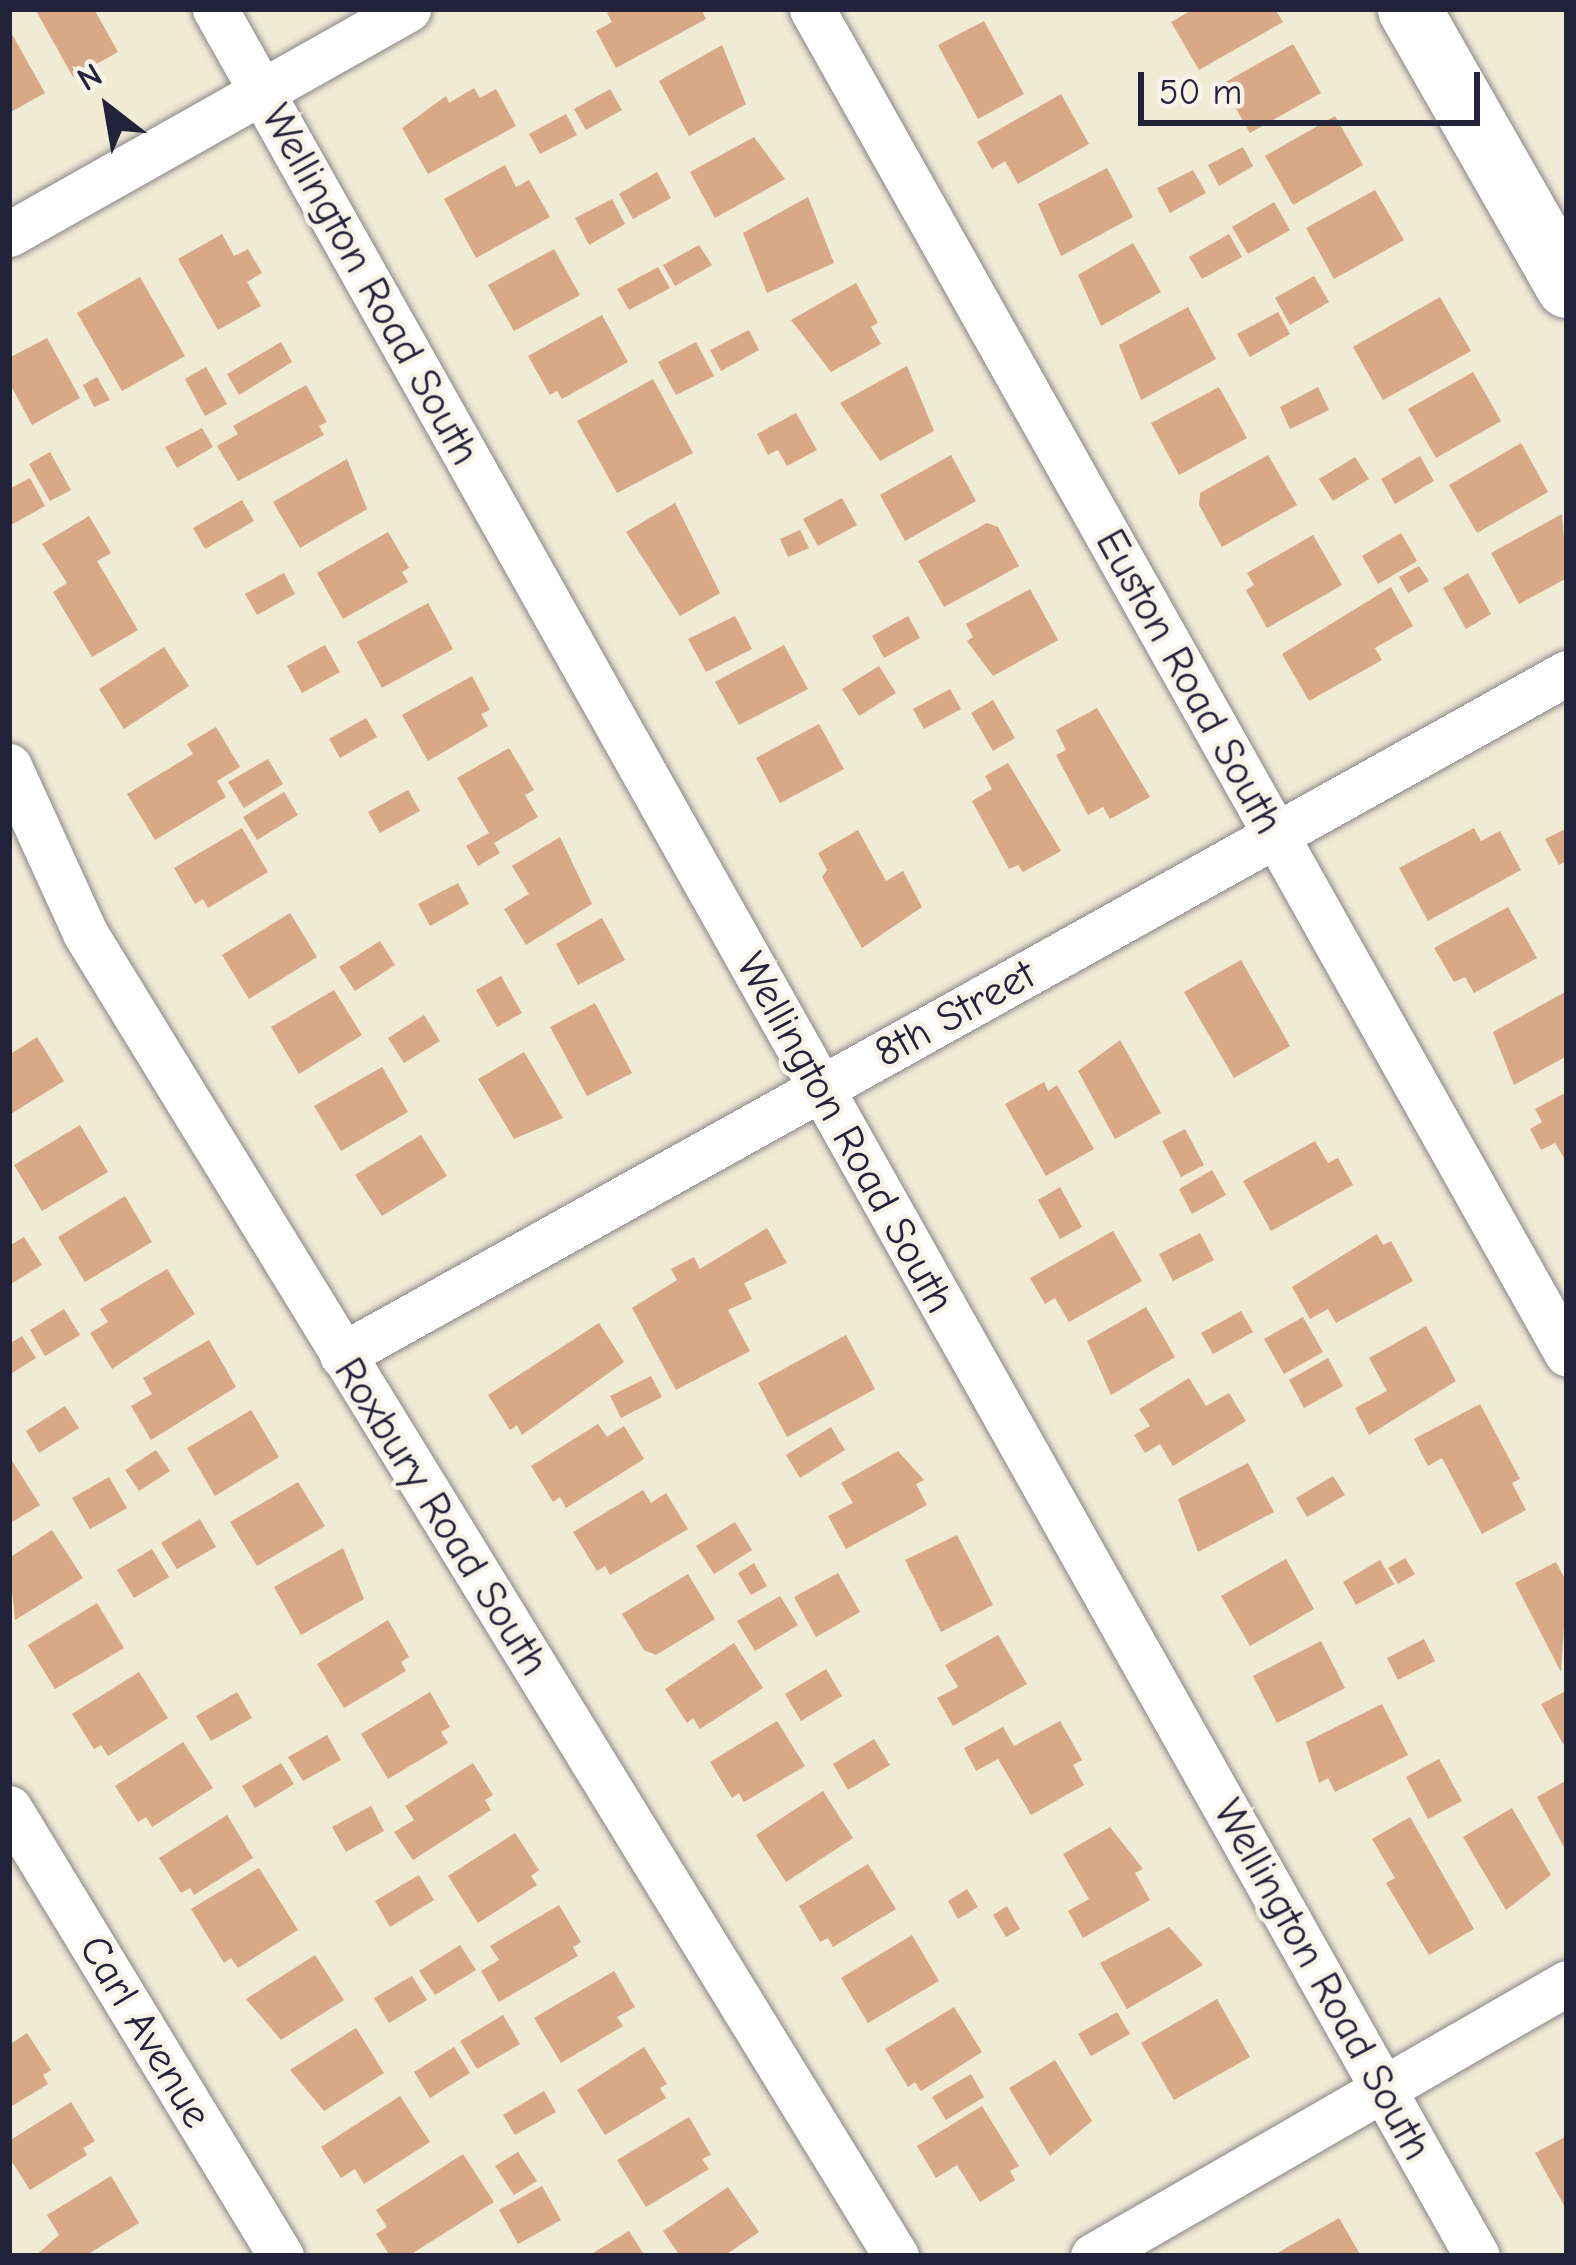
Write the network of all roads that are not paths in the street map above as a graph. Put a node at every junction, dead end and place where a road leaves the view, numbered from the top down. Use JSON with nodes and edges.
{"nodes":[{"id":1,"x":215,"y":9,"type":"edge"},
{"id":2,"x":408,"y":9,"type":"edge"},
{"id":3,"x":812,"y":9,"type":"edge"},
{"id":4,"x":1408,"y":9,"type":"edge"},
{"id":5,"x":261,"y":91,"type":"junction"},
{"id":6,"x":9,"y":235,"type":"edge"},
{"id":7,"x":1567,"y":286,"type":"edge"},
{"id":8,"x":1567,"y":673,"type":"edge"},
{"id":9,"x":9,"y":766,"type":"edge"},
{"id":10,"x":1276,"y":835,"type":"junction"},
{"id":11,"x":20,"y":836,"type":"edge"},
{"id":12,"x":820,"y":1089,"type":"junction"},
{"id":13,"x":1567,"y":1354,"type":"edge"},
{"id":14,"x":342,"y":1355,"type":"junction"},
{"id":15,"x":9,"y":1808,"type":"edge"},
{"id":16,"x":1567,"y":1983,"type":"edge"},
{"id":17,"x":1382,"y":2086,"type":"junction"},
{"id":18,"x":281,"y":2256,"type":"edge"},
{"id":19,"x":896,"y":2256,"type":"edge"},
{"id":20,"x":1094,"y":2256,"type":"edge"},
{"id":21,"x":1477,"y":2256,"type":"edge"}],
"edges":[{"from":1,"to":5,"type":"street","name":"Wellington Road South"},
{"from":2,"to":5,"type":"street"},
{"from":3,"to":10,"type":"street","name":"Euston Road South"},
{"from":4,"to":7,"type":"main road"},
{"from":5,"to":6,"type":"street"},
{"from":5,"to":12,"type":"street","name":"Wellington Road South"},
{"from":8,"to":10,"type":"street","name":"8th Street"},
{"from":9,"to":11,"type":"street","name":"Roxbury Road South"},
{"from":10,"to":12,"type":"street","name":"8th Street"},
{"from":10,"to":13,"type":"street","name":"Euston Road South"},
{"from":11,"to":14,"type":"street","name":"Roxbury Road South"},
{"from":12,"to":14,"type":"street","name":"8th Street"},
{"from":12,"to":17,"type":"street","name":"Wellington Road South"},
{"from":14,"to":19,"type":"street","name":"Roxbury Road South"},
{"from":15,"to":18,"type":"street","name":"Carl Avenue"},
{"from":16,"to":17,"type":"street"},
{"from":17,"to":20,"type":"street"},
{"from":17,"to":21,"type":"street","name":"Wellington Road South"}]}
